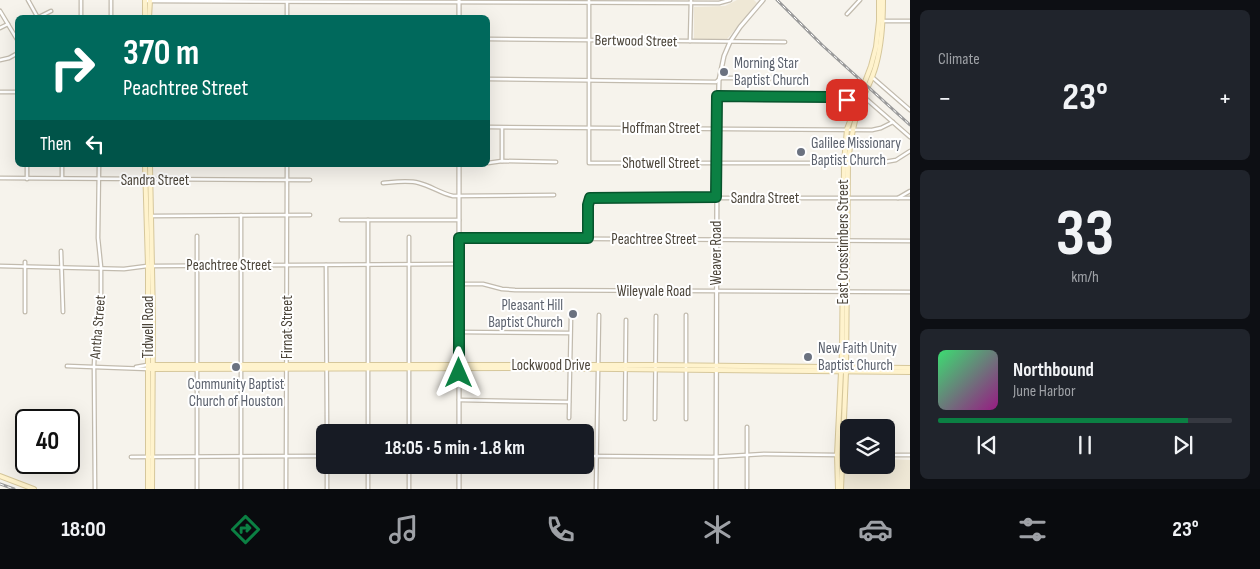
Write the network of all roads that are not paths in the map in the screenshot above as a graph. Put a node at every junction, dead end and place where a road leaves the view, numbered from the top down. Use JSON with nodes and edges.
{"nodes":[{"id":1,"x":28,"y":0,"type":"edge"},
{"id":2,"x":82,"y":0,"type":"edge"},
{"id":3,"x":111,"y":0,"type":"edge"},
{"id":4,"x":145,"y":0,"type":"edge"},
{"id":5,"x":150,"y":0,"type":"edge"},
{"id":6,"x":730,"y":0,"type":"edge"},
{"id":7,"x":860,"y":0,"type":"edge"},
{"id":8,"x":879,"y":0,"type":"edge"},
{"id":9,"x":883,"y":0,"type":"edge"},
{"id":10,"x":287,"y":1,"type":"edge"},
{"id":11,"x":459,"y":1,"type":"edge"},
{"id":12,"x":589,"y":1,"type":"edge"},
{"id":13,"x":640,"y":1,"type":"edge"},
{"id":14,"x":691,"y":1,"type":"edge"},
{"id":15,"x":762,"y":1,"type":"edge"},
{"id":16,"x":0,"y":11,"type":"edge"},
{"id":17,"x":51,"y":11,"type":"dead end"},
{"id":18,"x":847,"y":14,"type":"dead end"},
{"id":19,"x":36,"y":15,"type":"edge"},
{"id":20,"x":44,"y":15,"type":"edge"},
{"id":21,"x":81,"y":15,"type":"edge"},
{"id":22,"x":111,"y":15,"type":"edge"},
{"id":23,"x":145,"y":15,"type":"edge"},
{"id":24,"x":149,"y":15,"type":"edge"},
{"id":25,"x":287,"y":15,"type":"edge"},
{"id":26,"x":459,"y":15,"type":"edge"},
{"id":27,"x":881,"y":21,"type":"junction"},
{"id":28,"x":910,"y":21,"type":"edge"},
{"id":29,"x":8,"y":24,"type":"junction"},
{"id":30,"x":0,"y":28,"type":"edge"},
{"id":31,"x":15,"y":36,"type":"edge"},
{"id":32,"x":490,"y":39,"type":"edge"},
{"id":33,"x":590,"y":40,"type":"junction"},
{"id":34,"x":690,"y":41,"type":"junction"},
{"id":35,"x":730,"y":42,"type":"junction"},
{"id":36,"x":785,"y":42,"type":"dead end"},
{"id":37,"x":15,"y":55,"type":"edge"},
{"id":38,"x":0,"y":60,"type":"edge"},
{"id":39,"x":872,"y":77,"type":"junction"},
{"id":40,"x":782,"y":78,"type":"dead end"},
{"id":41,"x":490,"y":79,"type":"edge"},
{"id":42,"x":589,"y":80,"type":"junction"},
{"id":43,"x":719,"y":80,"type":"junction"},
{"id":44,"x":0,"y":92,"type":"edge"},
{"id":45,"x":15,"y":92,"type":"edge"},
{"id":46,"x":717,"y":96,"type":"junction"},
{"id":47,"x":863,"y":97,"type":"junction"},
{"id":48,"x":856,"y":104,"type":"junction"},
{"id":49,"x":910,"y":109,"type":"edge"},
{"id":50,"x":893,"y":122,"type":"junction"},
{"id":51,"x":490,"y":127,"type":"edge"},
{"id":52,"x":502,"y":127,"type":"junction"},
{"id":53,"x":589,"y":128,"type":"junction"},
{"id":54,"x":717,"y":128,"type":"junction"},
{"id":55,"x":847,"y":129,"type":"junction"},
{"id":56,"x":852,"y":129,"type":"junction"},
{"id":57,"x":910,"y":137,"type":"edge"},
{"id":58,"x":910,"y":151,"type":"edge"},
{"id":59,"x":502,"y":162,"type":"junction"},
{"id":60,"x":556,"y":162,"type":"dead end"},
{"id":61,"x":490,"y":163,"type":"edge"},
{"id":62,"x":717,"y":163,"type":"junction"},
{"id":63,"x":846,"y":163,"type":"junction"},
{"id":64,"x":27,"y":167,"type":"edge"},
{"id":65,"x":62,"y":167,"type":"edge"},
{"id":66,"x":99,"y":167,"type":"edge"},
{"id":67,"x":145,"y":167,"type":"edge"},
{"id":68,"x":150,"y":167,"type":"edge"},
{"id":69,"x":287,"y":167,"type":"edge"},
{"id":70,"x":459,"y":167,"type":"edge"},
{"id":71,"x":0,"y":178,"type":"edge"},
{"id":72,"x":62,"y":178,"type":"junction"},
{"id":73,"x":26,"y":179,"type":"junction"},
{"id":74,"x":99,"y":180,"type":"junction"},
{"id":75,"x":148,"y":180,"type":"junction"},
{"id":76,"x":286,"y":180,"type":"junction"},
{"id":77,"x":310,"y":180,"type":"dead end"},
{"id":78,"x":383,"y":183,"type":"dead end"},
{"id":79,"x":910,"y":191,"type":"edge"},
{"id":80,"x":459,"y":195,"type":"junction"},
{"id":81,"x":554,"y":195,"type":"dead end"},
{"id":82,"x":716,"y":197,"type":"junction"},
{"id":83,"x":845,"y":198,"type":"junction"},
{"id":84,"x":898,"y":198,"type":"junction"},
{"id":85,"x":910,"y":198,"type":"edge"},
{"id":86,"x":241,"y":215,"type":"junction"},
{"id":87,"x":287,"y":215,"type":"junction"},
{"id":88,"x":310,"y":215,"type":"dead end"},
{"id":89,"x":150,"y":216,"type":"junction"},
{"id":90,"x":341,"y":220,"type":"dead end"},
{"id":91,"x":368,"y":220,"type":"junction"},
{"id":92,"x":459,"y":220,"type":"junction"},
{"id":93,"x":197,"y":236,"type":"dead end"},
{"id":94,"x":409,"y":237,"type":"dead end"},
{"id":95,"x":459,"y":238,"type":"junction"},
{"id":96,"x":588,"y":238,"type":"junction"},
{"id":97,"x":716,"y":239,"type":"junction"},
{"id":98,"x":845,"y":241,"type":"junction"},
{"id":99,"x":910,"y":241,"type":"edge"},
{"id":100,"x":61,"y":251,"type":"dead end"},
{"id":101,"x":25,"y":262,"type":"dead end"},
{"id":102,"x":287,"y":264,"type":"junction"},
{"id":103,"x":368,"y":264,"type":"junction"},
{"id":104,"x":409,"y":264,"type":"junction"},
{"id":105,"x":459,"y":264,"type":"junction"},
{"id":106,"x":196,"y":265,"type":"junction"},
{"id":107,"x":241,"y":265,"type":"junction"},
{"id":108,"x":326,"y":265,"type":"junction"},
{"id":109,"x":0,"y":266,"type":"edge"},
{"id":110,"x":25,"y":266,"type":"junction"},
{"id":111,"x":150,"y":266,"type":"junction"},
{"id":112,"x":62,"y":267,"type":"junction"},
{"id":113,"x":101,"y":267,"type":"junction"},
{"id":114,"x":459,"y":284,"type":"junction"},
{"id":115,"x":716,"y":291,"type":"junction"},
{"id":116,"x":845,"y":292,"type":"junction"},
{"id":117,"x":910,"y":292,"type":"edge"},
{"id":118,"x":25,"y":312,"type":"dead end"},
{"id":119,"x":63,"y":312,"type":"dead end"},
{"id":120,"x":599,"y":315,"type":"dead end"},
{"id":121,"x":686,"y":315,"type":"dead end"},
{"id":122,"x":571,"y":316,"type":"dead end"},
{"id":123,"x":656,"y":316,"type":"dead end"},
{"id":124,"x":626,"y":320,"type":"dead end"},
{"id":125,"x":459,"y":332,"type":"junction"},
{"id":126,"x":570,"y":333,"type":"junction"},
{"id":127,"x":67,"y":366,"type":"dead end"},
{"id":128,"x":94,"y":366,"type":"junction"},
{"id":129,"x":150,"y":367,"type":"junction"},
{"id":130,"x":197,"y":367,"type":"junction"},
{"id":131,"x":242,"y":367,"type":"junction"},
{"id":132,"x":287,"y":367,"type":"junction"},
{"id":133,"x":327,"y":367,"type":"junction"},
{"id":134,"x":368,"y":367,"type":"junction"},
{"id":135,"x":409,"y":367,"type":"junction"},
{"id":136,"x":459,"y":367,"type":"junction"},
{"id":137,"x":570,"y":367,"type":"junction"},
{"id":138,"x":599,"y":367,"type":"junction"},
{"id":139,"x":626,"y":367,"type":"junction"},
{"id":140,"x":656,"y":367,"type":"junction"},
{"id":141,"x":686,"y":367,"type":"junction"},
{"id":142,"x":716,"y":368,"type":"junction"},
{"id":143,"x":910,"y":368,"type":"edge"},
{"id":144,"x":844,"y":369,"type":"junction"},
{"id":145,"x":892,"y":369,"type":"junction"},
{"id":146,"x":910,"y":372,"type":"edge"},
{"id":147,"x":459,"y":400,"type":"junction"},
{"id":148,"x":569,"y":402,"type":"junction"},
{"id":149,"x":569,"y":418,"type":"dead end"},
{"id":150,"x":625,"y":419,"type":"dead end"},
{"id":151,"x":655,"y":419,"type":"dead end"},
{"id":152,"x":686,"y":419,"type":"dead end"},
{"id":153,"x":842,"y":419,"type":"edge"},
{"id":154,"x":326,"y":424,"type":"edge"},
{"id":155,"x":368,"y":424,"type":"edge"},
{"id":156,"x":409,"y":424,"type":"edge"},
{"id":157,"x":459,"y":424,"type":"edge"},
{"id":158,"x":747,"y":427,"type":"dead end"},
{"id":159,"x":747,"y":455,"type":"junction"},
{"id":160,"x":840,"y":455,"type":"edge"},
{"id":161,"x":895,"y":455,"type":"edge"},
{"id":162,"x":910,"y":455,"type":"edge"},
{"id":163,"x":150,"y":456,"type":"junction"},
{"id":164,"x":197,"y":456,"type":"junction"},
{"id":165,"x":242,"y":456,"type":"junction"},
{"id":166,"x":286,"y":456,"type":"junction"},
{"id":167,"x":316,"y":456,"type":"edge"},
{"id":168,"x":596,"y":456,"type":"junction"},
{"id":169,"x":131,"y":457,"type":"dead end"},
{"id":170,"x":716,"y":457,"type":"junction"},
{"id":171,"x":326,"y":474,"type":"edge"},
{"id":172,"x":368,"y":474,"type":"edge"},
{"id":173,"x":409,"y":474,"type":"edge"},
{"id":174,"x":459,"y":474,"type":"edge"},
{"id":175,"x":840,"y":474,"type":"edge"},
{"id":176,"x":0,"y":476,"type":"edge"},
{"id":177,"x":150,"y":488,"type":"edge"},
{"id":178,"x":747,"y":488,"type":"edge"},
{"id":179,"x":34,"y":489,"type":"edge"},
{"id":180,"x":95,"y":489,"type":"edge"},
{"id":181,"x":197,"y":489,"type":"edge"},
{"id":182,"x":242,"y":489,"type":"edge"},
{"id":183,"x":286,"y":489,"type":"edge"},
{"id":184,"x":327,"y":489,"type":"edge"},
{"id":185,"x":368,"y":489,"type":"edge"},
{"id":186,"x":409,"y":489,"type":"edge"},
{"id":187,"x":459,"y":489,"type":"edge"},
{"id":188,"x":596,"y":489,"type":"edge"},
{"id":189,"x":716,"y":489,"type":"edge"},
{"id":190,"x":840,"y":489,"type":"edge"}],
"edges":[{"from":1,"to":19,"type":"street"},
{"from":2,"to":21,"type":"street"},
{"from":3,"to":22,"type":"street"},
{"from":4,"to":5,"type":"street"},
{"from":4,"to":23,"type":"main road"},
{"from":5,"to":10,"type":"street"},
{"from":5,"to":24,"type":"main road"},
{"from":6,"to":14,"type":"street"},
{"from":7,"to":18,"type":"street"},
{"from":8,"to":27,"type":"main road","name":"East Crosstimbers Street"},
{"from":9,"to":27,"type":"main road","name":"East Crosstimbers Street"},
{"from":10,"to":11,"type":"street"},
{"from":10,"to":25,"type":"street"},
{"from":11,"to":12,"type":"street"},
{"from":11,"to":26,"type":"street"},
{"from":12,"to":13,"type":"street"},
{"from":12,"to":33,"type":"street"},
{"from":13,"to":14,"type":"street"},
{"from":14,"to":34,"type":"street"},
{"from":15,"to":35,"type":"street","name":"Weaver Road"},
{"from":16,"to":29,"type":"street"},
{"from":17,"to":20,"type":"street"},
{"from":27,"to":28,"type":"street"},
{"from":27,"to":39,"type":"main road","name":"East Crosstimbers Street"},
{"from":27,"to":48,"type":"main road","name":"East Crosstimbers Street"},
{"from":29,"to":30,"type":"street"},
{"from":29,"to":31,"type":"street"},
{"from":32,"to":33,"type":"street","name":"Bertwood Street"},
{"from":33,"to":34,"type":"street","name":"Bertwood Street"},
{"from":33,"to":42,"type":"street"},
{"from":34,"to":35,"type":"street","name":"Bertwood Street"},
{"from":35,"to":36,"type":"street","name":"Bertwood Street"},
{"from":35,"to":43,"type":"street","name":"Weaver Road"},
{"from":37,"to":38,"type":"street"},
{"from":39,"to":47,"type":"main road","name":"East Crosstimbers Street"},
{"from":39,"to":49,"type":"street"},
{"from":40,"to":43,"type":"street"},
{"from":41,"to":42,"type":"street"},
{"from":42,"to":43,"type":"street"},
{"from":42,"to":53,"type":"street"},
{"from":43,"to":46,"type":"street","name":"Weaver Road"},
{"from":44,"to":45,"type":"street"},
{"from":46,"to":48,"type":"street"},
{"from":46,"to":54,"type":"street","name":"Weaver Road"},
{"from":47,"to":50,"type":"street"},
{"from":47,"to":56,"type":"main road","name":"East Crosstimbers Street"},
{"from":48,"to":55,"type":"main road","name":"East Crosstimbers Street"},
{"from":50,"to":56,"type":"street","name":"Hoffman Street"},
{"from":50,"to":57,"type":"street"},
{"from":51,"to":52,"type":"street","name":"Hoffman Street"},
{"from":52,"to":53,"type":"street","name":"Hoffman Street"},
{"from":52,"to":59,"type":"street"},
{"from":53,"to":54,"type":"street","name":"Hoffman Street"},
{"from":53,"to":62,"type":"street","name":"Shotwell Street"},
{"from":54,"to":55,"type":"street","name":"Hoffman Street"},
{"from":54,"to":62,"type":"street","name":"Weaver Road"},
{"from":55,"to":56,"type":"street","name":"Hoffman Street"},
{"from":55,"to":63,"type":"main road","name":"East Crosstimbers Street"},
{"from":56,"to":63,"type":"main road","name":"East Crosstimbers Street"},
{"from":58,"to":63,"type":"street","name":"Shotwell Street"},
{"from":59,"to":60,"type":"street"},
{"from":59,"to":61,"type":"street"},
{"from":62,"to":63,"type":"street","name":"Shotwell Street"},
{"from":62,"to":82,"type":"street","name":"Weaver Road"},
{"from":63,"to":83,"type":"main road","name":"East Crosstimbers Street"},
{"from":64,"to":73,"type":"street"},
{"from":65,"to":72,"type":"street"},
{"from":66,"to":74,"type":"street","name":"Antha Street"},
{"from":67,"to":75,"type":"main road","name":"Tidwell Road"},
{"from":68,"to":75,"type":"main road","name":"Tidwell Road"},
{"from":69,"to":76,"type":"street","name":"Firnat Street"},
{"from":70,"to":80,"type":"street"},
{"from":71,"to":73,"type":"street","name":"Sandra Street"},
{"from":72,"to":73,"type":"street","name":"Sandra Street"},
{"from":72,"to":74,"type":"street","name":"Sandra Street"},
{"from":74,"to":75,"type":"street","name":"Sandra Street"},
{"from":74,"to":113,"type":"street","name":"Antha Street"},
{"from":75,"to":76,"type":"street","name":"Sandra Street"},
{"from":75,"to":89,"type":"main road","name":"Tidwell Road"},
{"from":76,"to":77,"type":"street","name":"Sandra Street"},
{"from":76,"to":87,"type":"street","name":"Firnat Street"},
{"from":78,"to":80,"type":"street"},
{"from":79,"to":84,"type":"street"},
{"from":80,"to":81,"type":"street"},
{"from":80,"to":92,"type":"street"},
{"from":82,"to":83,"type":"street","name":"Sandra Street"},
{"from":82,"to":96,"type":"street","name":"Sandra Street"},
{"from":82,"to":97,"type":"street","name":"Weaver Road"},
{"from":83,"to":84,"type":"street","name":"Sandra Street"},
{"from":83,"to":98,"type":"main road","name":"East Crosstimbers Street"},
{"from":84,"to":85,"type":"street","name":"Sandra Street"},
{"from":86,"to":87,"type":"street"},
{"from":86,"to":89,"type":"street"},
{"from":86,"to":107,"type":"street"},
{"from":87,"to":88,"type":"street"},
{"from":87,"to":102,"type":"street","name":"Firnat Street"},
{"from":89,"to":111,"type":"main road","name":"Tidwell Road"},
{"from":90,"to":91,"type":"street"},
{"from":91,"to":92,"type":"street"},
{"from":91,"to":103,"type":"street"},
{"from":92,"to":95,"type":"street"},
{"from":93,"to":106,"type":"street"},
{"from":94,"to":104,"type":"street"},
{"from":95,"to":96,"type":"street","name":"Peachtree Street"},
{"from":95,"to":105,"type":"street"},
{"from":96,"to":97,"type":"street","name":"Peachtree Street"},
{"from":97,"to":98,"type":"street","name":"Peachtree Street"},
{"from":97,"to":115,"type":"street","name":"Weaver Road"},
{"from":98,"to":99,"type":"street","name":"Peachtree Street"},
{"from":98,"to":116,"type":"main road","name":"East Crosstimbers Street"},
{"from":100,"to":112,"type":"street"},
{"from":101,"to":110,"type":"street"},
{"from":102,"to":107,"type":"street","name":"Peachtree Street"},
{"from":102,"to":108,"type":"street","name":"Peachtree Street"},
{"from":102,"to":132,"type":"street","name":"Firnat Street"},
{"from":103,"to":104,"type":"street","name":"Peachtree Street"},
{"from":103,"to":108,"type":"street","name":"Peachtree Street"},
{"from":103,"to":134,"type":"street"},
{"from":104,"to":105,"type":"street","name":"Peachtree Street"},
{"from":104,"to":135,"type":"street"},
{"from":105,"to":114,"type":"street"},
{"from":106,"to":107,"type":"street","name":"Peachtree Street"},
{"from":106,"to":111,"type":"street","name":"Peachtree Street"},
{"from":106,"to":130,"type":"street"},
{"from":107,"to":131,"type":"street"},
{"from":108,"to":133,"type":"street"},
{"from":109,"to":110,"type":"street","name":"Peachtree Street"},
{"from":110,"to":112,"type":"street","name":"Peachtree Street"},
{"from":110,"to":118,"type":"street"},
{"from":111,"to":113,"type":"street","name":"Peachtree Street"},
{"from":111,"to":129,"type":"main road","name":"Tidwell Road"},
{"from":112,"to":113,"type":"street","name":"Peachtree Street"},
{"from":112,"to":119,"type":"street"},
{"from":113,"to":128,"type":"street","name":"Antha Street"},
{"from":114,"to":115,"type":"street","name":"Wileyvale Road"},
{"from":114,"to":125,"type":"street"},
{"from":115,"to":116,"type":"street","name":"Wileyvale Road"},
{"from":115,"to":142,"type":"street","name":"Weaver Road"},
{"from":116,"to":117,"type":"street","name":"Wileyvale Road"},
{"from":116,"to":144,"type":"main road","name":"East Crosstimbers Street"},
{"from":120,"to":138,"type":"street"},
{"from":121,"to":141,"type":"street"},
{"from":122,"to":126,"type":"street"},
{"from":123,"to":140,"type":"street"},
{"from":124,"to":139,"type":"street"},
{"from":125,"to":126,"type":"street"},
{"from":125,"to":136,"type":"street"},
{"from":126,"to":137,"type":"street"},
{"from":127,"to":128,"type":"street","name":"Lockwood Drive"},
{"from":128,"to":129,"type":"street","name":"Lockwood Drive"},
{"from":128,"to":180,"type":"street","name":"Antha Street"},
{"from":129,"to":130,"type":"main road","name":"Lockwood Drive"},
{"from":129,"to":163,"type":"main road","name":"Tidwell Road"},
{"from":130,"to":131,"type":"main road","name":"Lockwood Drive"},
{"from":130,"to":164,"type":"street"},
{"from":131,"to":132,"type":"main road","name":"Lockwood Drive"},
{"from":131,"to":165,"type":"street"},
{"from":132,"to":133,"type":"main road","name":"Lockwood Drive"},
{"from":132,"to":166,"type":"street","name":"Firnat Street"},
{"from":133,"to":134,"type":"main road","name":"Lockwood Drive"},
{"from":133,"to":154,"type":"street"},
{"from":134,"to":135,"type":"main road","name":"Lockwood Drive"},
{"from":134,"to":155,"type":"street"},
{"from":135,"to":136,"type":"main road","name":"Lockwood Drive"},
{"from":135,"to":156,"type":"street"},
{"from":136,"to":137,"type":"main road","name":"Lockwood Drive"},
{"from":136,"to":147,"type":"street"},
{"from":137,"to":138,"type":"main road","name":"Lockwood Drive"},
{"from":137,"to":148,"type":"street"},
{"from":138,"to":139,"type":"main road","name":"Lockwood Drive"},
{"from":138,"to":168,"type":"street"},
{"from":139,"to":140,"type":"main road","name":"Lockwood Drive"},
{"from":139,"to":150,"type":"street"},
{"from":140,"to":141,"type":"main road","name":"Lockwood Drive"},
{"from":140,"to":151,"type":"street"},
{"from":141,"to":142,"type":"main road","name":"Lockwood Drive"},
{"from":141,"to":152,"type":"street"},
{"from":142,"to":144,"type":"main road","name":"Lockwood Drive"},
{"from":142,"to":170,"type":"street","name":"Weaver Road"},
{"from":143,"to":145,"type":"main road","name":"Lockwood Drive"},
{"from":144,"to":145,"type":"main road","name":"Lockwood Drive"},
{"from":144,"to":153,"type":"main road","name":"East Crosstimbers Street"},
{"from":145,"to":146,"type":"main road","name":"Lockwood Drive"},
{"from":147,"to":148,"type":"street"},
{"from":147,"to":157,"type":"street"},
{"from":148,"to":149,"type":"street"},
{"from":158,"to":159,"type":"street"},
{"from":159,"to":160,"type":"street"},
{"from":159,"to":170,"type":"street"},
{"from":159,"to":178,"type":"street"},
{"from":161,"to":162,"type":"street"},
{"from":163,"to":164,"type":"street"},
{"from":163,"to":169,"type":"street"},
{"from":163,"to":177,"type":"main road","name":"Tidwell Road"},
{"from":164,"to":165,"type":"street"},
{"from":164,"to":181,"type":"street"},
{"from":165,"to":166,"type":"street"},
{"from":165,"to":182,"type":"street"},
{"from":166,"to":167,"type":"street"},
{"from":166,"to":183,"type":"street","name":"Firnat Street"},
{"from":168,"to":170,"type":"street"},
{"from":168,"to":188,"type":"street"},
{"from":170,"to":189,"type":"street","name":"Weaver Road"},
{"from":171,"to":184,"type":"street"},
{"from":172,"to":185,"type":"street"},
{"from":173,"to":186,"type":"street"},
{"from":174,"to":187,"type":"street"},
{"from":175,"to":190,"type":"main road","name":"East Crosstimbers Street"},
{"from":176,"to":179,"type":"main road"}]}
